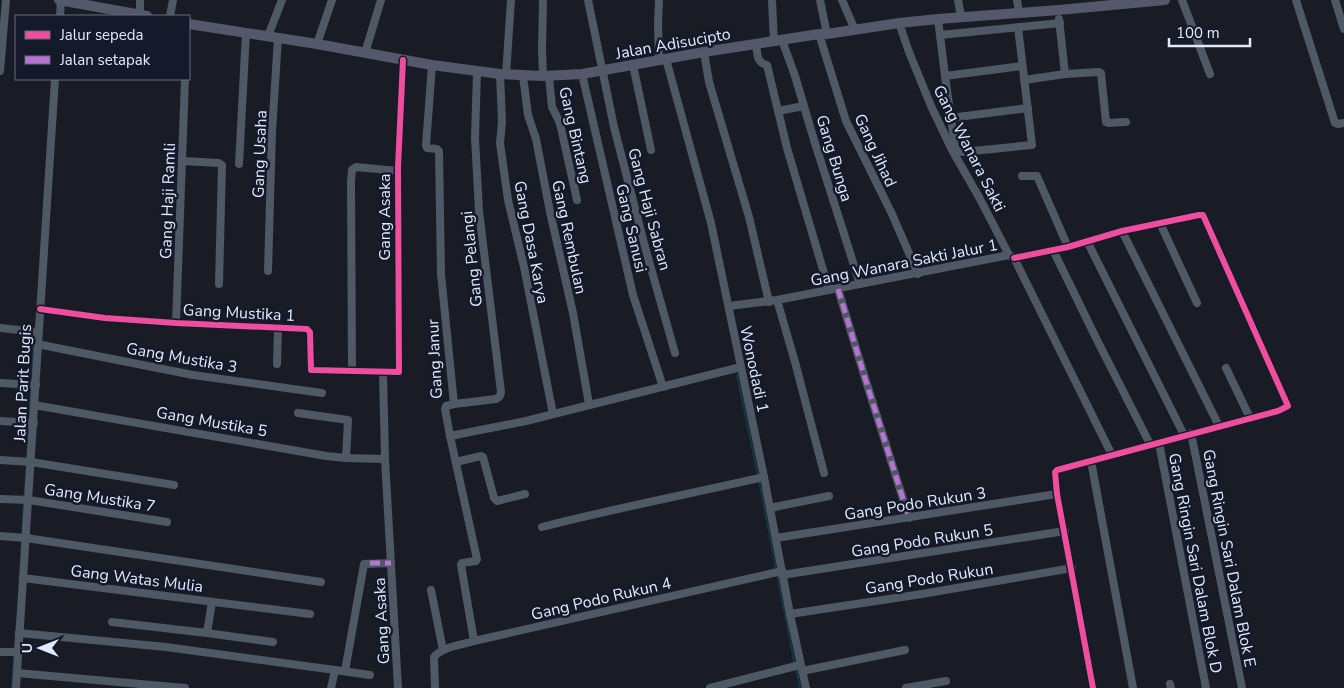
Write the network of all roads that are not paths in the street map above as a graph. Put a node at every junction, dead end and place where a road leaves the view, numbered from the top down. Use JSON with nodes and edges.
{"nodes":[{"id":1,"x":6,"y":0,"type":"edge"},
{"id":2,"x":60,"y":0,"type":"edge"},
{"id":3,"x":140,"y":0,"type":"edge"},
{"id":4,"x":173,"y":0,"type":"edge"},
{"id":5,"x":282,"y":0,"type":"edge"},
{"id":6,"x":332,"y":0,"type":"edge"},
{"id":7,"x":381,"y":0,"type":"edge"},
{"id":8,"x":511,"y":0,"type":"edge"},
{"id":9,"x":543,"y":0,"type":"edge"},
{"id":10,"x":588,"y":0,"type":"edge"},
{"id":11,"x":659,"y":0,"type":"edge"},
{"id":12,"x":772,"y":0,"type":"edge"},
{"id":13,"x":820,"y":0,"type":"edge"},
{"id":14,"x":842,"y":0,"type":"edge"},
{"id":15,"x":958,"y":0,"type":"edge"},
{"id":16,"x":1017,"y":0,"type":"edge"},
{"id":17,"x":1165,"y":0,"type":"edge"},
{"id":18,"x":1182,"y":0,"type":"edge"},
{"id":19,"x":1296,"y":0,"type":"edge"},
{"id":20,"x":1335,"y":0,"type":"edge"},
{"id":21,"x":106,"y":4,"type":"edge"},
{"id":22,"x":1058,"y":10,"type":"junction"},
{"id":23,"x":1019,"y":12,"type":"junction"},
{"id":24,"x":60,"y":15,"type":"edge"},
{"id":25,"x":140,"y":15,"type":"edge"},
{"id":26,"x":143,"y":15,"type":"edge"},
{"id":27,"x":170,"y":15,"type":"edge"},
{"id":28,"x":962,"y":16,"type":"junction"},
{"id":29,"x":938,"y":19,"type":"junction"},
{"id":30,"x":899,"y":23,"type":"junction"},
{"id":31,"x":1060,"y":23,"type":"junction"},
{"id":32,"x":190,"y":24,"type":"edge"},
{"id":33,"x":1018,"y":27,"type":"junction"},
{"id":34,"x":1344,"y":29,"type":"edge"},
{"id":35,"x":855,"y":30,"type":"junction"},
{"id":36,"x":246,"y":33,"type":"junction"},
{"id":37,"x":823,"y":34,"type":"junction"},
{"id":38,"x":940,"y":35,"type":"junction"},
{"id":39,"x":268,"y":36,"type":"junction"},
{"id":40,"x":278,"y":38,"type":"junction"},
{"id":41,"x":778,"y":41,"type":"junction"},
{"id":42,"x":317,"y":44,"type":"junction"},
{"id":43,"x":756,"y":45,"type":"junction"},
{"id":44,"x":704,"y":52,"type":"junction"},
{"id":45,"x":365,"y":53,"type":"junction"},
{"id":46,"x":663,"y":59,"type":"junction"},
{"id":47,"x":403,"y":60,"type":"junction"},
{"id":48,"x":432,"y":65,"type":"junction"},
{"id":49,"x":633,"y":65,"type":"junction"},
{"id":50,"x":1022,"y":66,"type":"junction"},
{"id":51,"x":603,"y":70,"type":"junction"},
{"id":52,"x":0,"y":71,"type":"edge"},
{"id":53,"x":476,"y":71,"type":"junction"},
{"id":54,"x":582,"y":74,"type":"junction"},
{"id":55,"x":1065,"y":74,"type":"junction"},
{"id":56,"x":1210,"y":74,"type":"dead end"},
{"id":57,"x":503,"y":75,"type":"junction"},
{"id":58,"x":523,"y":76,"type":"junction"},
{"id":59,"x":546,"y":76,"type":"junction"},
{"id":60,"x":944,"y":76,"type":"junction"},
{"id":61,"x":56,"y":80,"type":"edge"},
{"id":62,"x":185,"y":80,"type":"edge"},
{"id":63,"x":1024,"y":80,"type":"junction"},
{"id":64,"x":804,"y":106,"type":"junction"},
{"id":65,"x":1028,"y":108,"type":"junction"},
{"id":66,"x":778,"y":112,"type":"junction"},
{"id":67,"x":950,"y":118,"type":"junction"},
{"id":68,"x":1126,"y":122,"type":"dead end"},
{"id":69,"x":1344,"y":123,"type":"edge"},
{"id":70,"x":651,"y":150,"type":"dead end"},
{"id":71,"x":182,"y":161,"type":"junction"},
{"id":72,"x":239,"y":164,"type":"dead end"},
{"id":73,"x":398,"y":171,"type":"junction"},
{"id":74,"x":1022,"y":176,"type":"dead end"},
{"id":75,"x":577,"y":200,"type":"dead end"},
{"id":76,"x":1160,"y":223,"type":"junction"},
{"id":77,"x":1122,"y":231,"type":"junction"},
{"id":78,"x":1087,"y":241,"type":"junction"},
{"id":79,"x":1068,"y":247,"type":"junction"},
{"id":80,"x":1053,"y":250,"type":"junction"},
{"id":81,"x":1011,"y":257,"type":"junction"},
{"id":82,"x":268,"y":271,"type":"dead end"},
{"id":83,"x":918,"y":274,"type":"junction"},
{"id":84,"x":219,"y":284,"type":"dead end"},
{"id":85,"x":860,"y":284,"type":"junction"},
{"id":86,"x":838,"y":289,"type":"junction"},
{"id":87,"x":829,"y":290,"type":"junction"},
{"id":88,"x":773,"y":301,"type":"junction"},
{"id":89,"x":1197,"y":303,"type":"dead end"},
{"id":90,"x":729,"y":306,"type":"junction"},
{"id":91,"x":40,"y":309,"type":"junction"},
{"id":92,"x":176,"y":323,"type":"junction"},
{"id":93,"x":0,"y":328,"type":"edge"},
{"id":94,"x":278,"y":328,"type":"junction"},
{"id":95,"x":38,"y":332,"type":"junction"},
{"id":96,"x":37,"y":344,"type":"junction"},
{"id":97,"x":675,"y":353,"type":"dead end"},
{"id":98,"x":277,"y":364,"type":"dead end"},
{"id":99,"x":741,"y":367,"type":"junction"},
{"id":100,"x":1226,"y":368,"type":"dead end"},
{"id":101,"x":352,"y":371,"type":"junction"},
{"id":102,"x":383,"y":373,"type":"junction"},
{"id":103,"x":398,"y":373,"type":"joint"},
{"id":104,"x":0,"y":383,"type":"edge"},
{"id":105,"x":33,"y":385,"type":"junction"},
{"id":106,"x":663,"y":387,"type":"junction"},
{"id":107,"x":322,"y":393,"type":"dead end"},
{"id":108,"x":454,"y":404,"type":"junction"},
{"id":109,"x":589,"y":404,"type":"junction"},
{"id":110,"x":34,"y":405,"type":"junction"},
{"id":111,"x":298,"y":413,"type":"dead end"},
{"id":112,"x":554,"y":414,"type":"junction"},
{"id":113,"x":1250,"y":418,"type":"junction"},
{"id":114,"x":0,"y":421,"type":"edge"},
{"id":115,"x":31,"y":423,"type":"junction"},
{"id":116,"x":1219,"y":426,"type":"junction"},
{"id":117,"x":1188,"y":434,"type":"junction"},
{"id":118,"x":450,"y":436,"type":"junction"},
{"id":119,"x":1159,"y":442,"type":"junction"},
{"id":120,"x":1150,"y":444,"type":"junction"},
{"id":121,"x":1112,"y":455,"type":"junction"},
{"id":122,"x":346,"y":458,"type":"junction"},
{"id":123,"x":385,"y":459,"type":"junction"},
{"id":124,"x":0,"y":460,"type":"edge"},
{"id":125,"x":28,"y":461,"type":"junction"},
{"id":126,"x":1091,"y":461,"type":"junction"},
{"id":127,"x":456,"y":462,"type":"junction"},
{"id":128,"x":824,"y":473,"type":"dead end"},
{"id":129,"x":764,"y":477,"type":"junction"},
{"id":130,"x":174,"y":485,"type":"dead end"},
{"id":131,"x":525,"y":494,"type":"dead end"},
{"id":132,"x":1058,"y":494,"type":"junction"},
{"id":133,"x":829,"y":496,"type":"dead end"},
{"id":134,"x":0,"y":499,"type":"edge"},
{"id":135,"x":25,"y":500,"type":"junction"},
{"id":136,"x":770,"y":508,"type":"junction"},
{"id":137,"x":909,"y":518,"type":"junction"},
{"id":138,"x":167,"y":522,"type":"dead end"},
{"id":139,"x":542,"y":527,"type":"dead end"},
{"id":140,"x":1065,"y":531,"type":"junction"},
{"id":141,"x":0,"y":536,"type":"edge"},
{"id":142,"x":26,"y":538,"type":"junction"},
{"id":143,"x":776,"y":538,"type":"junction"},
{"id":144,"x":392,"y":563,"type":"junction"},
{"id":145,"x":1072,"y":568,"type":"junction"},
{"id":146,"x":782,"y":572,"type":"junction"},
{"id":147,"x":23,"y":578,"type":"junction"},
{"id":148,"x":321,"y":582,"type":"dead end"},
{"id":149,"x":431,"y":590,"type":"dead end"},
{"id":150,"x":212,"y":602,"type":"junction"},
{"id":151,"x":310,"y":614,"type":"dead end"},
{"id":152,"x":790,"y":614,"type":"junction"},
{"id":153,"x":112,"y":622,"type":"dead end"},
{"id":154,"x":20,"y":633,"type":"junction"},
{"id":155,"x":207,"y":633,"type":"junction"},
{"id":156,"x":474,"y":641,"type":"junction"},
{"id":157,"x":273,"y":642,"type":"dead end"},
{"id":158,"x":443,"y":650,"type":"junction"},
{"id":159,"x":905,"y":650,"type":"dead end"},
{"id":160,"x":0,"y":652,"type":"edge"},
{"id":161,"x":18,"y":652,"type":"junction"},
{"id":162,"x":800,"y":667,"type":"junction"},
{"id":163,"x":335,"y":670,"type":"junction"},
{"id":164,"x":345,"y":671,"type":"junction"},
{"id":165,"x":17,"y":673,"type":"junction"},
{"id":166,"x":370,"y":675,"type":"dead end"},
{"id":167,"x":946,"y":681,"type":"dead end"},
{"id":168,"x":16,"y":688,"type":"edge"},
{"id":169,"x":185,"y":688,"type":"edge"},
{"id":170,"x":331,"y":688,"type":"edge"},
{"id":171,"x":398,"y":688,"type":"edge"},
{"id":172,"x":435,"y":688,"type":"edge"},
{"id":173,"x":710,"y":688,"type":"edge"},
{"id":174,"x":806,"y":688,"type":"edge"},
{"id":175,"x":906,"y":688,"type":"edge"},
{"id":176,"x":1093,"y":688,"type":"edge"},
{"id":177,"x":1133,"y":688,"type":"edge"},
{"id":178,"x":1206,"y":688,"type":"edge"},
{"id":179,"x":1242,"y":688,"type":"edge"}],
"edges":[{"from":1,"to":52,"type":"street"},
{"from":2,"to":21,"type":"main road"},
{"from":2,"to":24,"type":"street"},
{"from":3,"to":26,"type":"street"},
{"from":4,"to":27,"type":"street"},
{"from":5,"to":39,"type":"street"},
{"from":6,"to":42,"type":"street"},
{"from":7,"to":45,"type":"street"},
{"from":8,"to":57,"type":"street","name":"Gang Dasa Karya"},
{"from":9,"to":59,"type":"street","name":"Gang Bintang"},
{"from":10,"to":51,"type":"street","name":"Gang Haji Sabran"},
{"from":11,"to":46,"type":"street","name":"Wonodadi 1"},
{"from":12,"to":41,"type":"street","name":"Gang Bunga"},
{"from":13,"to":37,"type":"street","name":"Gang Jihad"},
{"from":14,"to":35,"type":"street"},
{"from":15,"to":28,"type":"street"},
{"from":16,"to":23,"type":"street"},
{"from":17,"to":22,"type":"main road","name":"Jalan Adisucipto"},
{"from":18,"to":56,"type":"street"},
{"from":19,"to":69,"type":"street"},
{"from":20,"to":34,"type":"street"},
{"from":21,"to":25,"type":"main road"},
{"from":22,"to":23,"type":"main road","name":"Jalan Adisucipto"},
{"from":22,"to":31,"type":"street"},
{"from":23,"to":28,"type":"main road","name":"Jalan Adisucipto"},
{"from":28,"to":29,"type":"main road","name":"Jalan Adisucipto"},
{"from":29,"to":30,"type":"main road","name":"Jalan Adisucipto"},
{"from":29,"to":38,"type":"street"},
{"from":30,"to":35,"type":"main road","name":"Jalan Adisucipto"},
{"from":30,"to":81,"type":"street","name":"Gang Wanara Sakti"},
{"from":31,"to":33,"type":"street"},
{"from":31,"to":55,"type":"street"},
{"from":32,"to":36,"type":"main road","name":"Jalan Adisucipto"},
{"from":33,"to":38,"type":"street"},
{"from":33,"to":50,"type":"street"},
{"from":35,"to":37,"type":"main road","name":"Jalan Adisucipto"},
{"from":36,"to":39,"type":"main road","name":"Jalan Adisucipto"},
{"from":36,"to":72,"type":"street"},
{"from":37,"to":41,"type":"main road","name":"Jalan Adisucipto"},
{"from":37,"to":83,"type":"street","name":"Gang Jihad"},
{"from":38,"to":60,"type":"street"},
{"from":39,"to":40,"type":"main road","name":"Jalan Adisucipto"},
{"from":40,"to":42,"type":"main road","name":"Jalan Adisucipto"},
{"from":40,"to":82,"type":"street","name":"Gang Usaha"},
{"from":41,"to":43,"type":"main road","name":"Jalan Adisucipto"},
{"from":41,"to":64,"type":"street","name":"Gang Bunga"},
{"from":42,"to":45,"type":"main road","name":"Jalan Adisucipto"},
{"from":43,"to":44,"type":"main road","name":"Jalan Adisucipto"},
{"from":43,"to":66,"type":"street"},
{"from":44,"to":46,"type":"main road","name":"Jalan Adisucipto"},
{"from":44,"to":88,"type":"street"},
{"from":45,"to":47,"type":"main road","name":"Jalan Adisucipto"},
{"from":46,"to":49,"type":"main road","name":"Jalan Adisucipto"},
{"from":46,"to":90,"type":"street","name":"Wonodadi 1"},
{"from":47,"to":48,"type":"main road","name":"Jalan Adisucipto"},
{"from":47,"to":73,"type":"street","name":"Gang Asaka"},
{"from":48,"to":53,"type":"main road","name":"Jalan Adisucipto"},
{"from":48,"to":108,"type":"street","name":"Gang Janur"},
{"from":49,"to":51,"type":"main road","name":"Jalan Adisucipto"},
{"from":49,"to":70,"type":"street"},
{"from":50,"to":60,"type":"street"},
{"from":50,"to":63,"type":"street"},
{"from":51,"to":54,"type":"main road","name":"Jalan Adisucipto"},
{"from":51,"to":97,"type":"street","name":"Gang Haji Sabran"},
{"from":53,"to":57,"type":"main road","name":"Jalan Adisucipto"},
{"from":53,"to":108,"type":"street","name":"Gang Pelangi"},
{"from":54,"to":59,"type":"main road","name":"Jalan Adisucipto"},
{"from":54,"to":106,"type":"street","name":"Gang Sanusi"},
{"from":55,"to":63,"type":"street"},
{"from":55,"to":68,"type":"street"},
{"from":57,"to":58,"type":"main road","name":"Jalan Adisucipto"},
{"from":57,"to":112,"type":"street","name":"Gang Dasa Karya"},
{"from":58,"to":59,"type":"main road","name":"Jalan Adisucipto"},
{"from":58,"to":109,"type":"street","name":"Gang Rembulan"},
{"from":59,"to":75,"type":"street","name":"Gang Bintang"},
{"from":60,"to":67,"type":"street"},
{"from":61,"to":91,"type":"street","name":"Jalan Parit Bugis"},
{"from":62,"to":71,"type":"street","name":"Gang Haji Ramli"},
{"from":63,"to":65,"type":"street"},
{"from":64,"to":66,"type":"street"},
{"from":64,"to":85,"type":"street","name":"Gang Bunga"},
{"from":65,"to":67,"type":"street"},
{"from":65,"to":67,"type":"street"},
{"from":66,"to":87,"type":"street"},
{"from":71,"to":84,"type":"street"},
{"from":71,"to":92,"type":"street","name":"Gang Haji Ramli"},
{"from":73,"to":101,"type":"street"},
{"from":73,"to":103,"type":"street","name":"Gang Asaka"},
{"from":74,"to":79,"type":"street"},
{"from":76,"to":77,"type":"street"},
{"from":76,"to":89,"type":"street"},
{"from":76,"to":113,"type":"street"},
{"from":77,"to":78,"type":"street"},
{"from":77,"to":116,"type":"street"},
{"from":78,"to":79,"type":"street"},
{"from":78,"to":117,"type":"street","name":"Gang Ringin Sari Dalam Blok E"},
{"from":79,"to":80,"type":"street"},
{"from":80,"to":81,"type":"street"},
{"from":80,"to":120,"type":"street"},
{"from":81,"to":83,"type":"street","name":"Gang Wanara Sakti Jalur 1"},
{"from":81,"to":121,"type":"street","name":"Gang Wanara Sakti Jalur 1"},
{"from":83,"to":85,"type":"street","name":"Gang Wanara Sakti Jalur 1"},
{"from":85,"to":86,"type":"street","name":"Gang Wanara Sakti Jalur 1"},
{"from":86,"to":87,"type":"street","name":"Gang Wanara Sakti Jalur 1"},
{"from":86,"to":137,"type":"street"},
{"from":87,"to":88,"type":"street","name":"Gang Wanara Sakti Jalur 1"},
{"from":88,"to":90,"type":"street","name":"Gang Wanara Sakti Jalur 1"},
{"from":88,"to":128,"type":"street"},
{"from":90,"to":99,"type":"street","name":"Wonodadi 1"},
{"from":91,"to":92,"type":"street","name":"Gang Mustika 1"},
{"from":91,"to":95,"type":"street","name":"Jalan Parit Bugis"},
{"from":92,"to":94,"type":"street","name":"Gang Mustika 1"},
{"from":93,"to":95,"type":"street"},
{"from":94,"to":98,"type":"street"},
{"from":94,"to":101,"type":"street","name":"Gang Mustika 1"},
{"from":95,"to":96,"type":"street","name":"Jalan Parit Bugis"},
{"from":96,"to":105,"type":"street","name":"Jalan Parit Bugis"},
{"from":96,"to":107,"type":"street","name":"Gang Mustika 3"},
{"from":99,"to":106,"type":"street"},
{"from":99,"to":129,"type":"street","name":"Wonodadi 1"},
{"from":100,"to":113,"type":"street"},
{"from":101,"to":102,"type":"street","name":"Gang Mustika 1"},
{"from":102,"to":103,"type":"street","name":"Gang Mustika 1"},
{"from":102,"to":123,"type":"street","name":"Gang Asaka"},
{"from":104,"to":105,"type":"street"},
{"from":105,"to":110,"type":"street","name":"Jalan Parit Bugis"},
{"from":106,"to":109,"type":"street"},
{"from":108,"to":118,"type":"street","name":"Gang Janur"},
{"from":109,"to":112,"type":"street"},
{"from":110,"to":115,"type":"street","name":"Jalan Parit Bugis"},
{"from":110,"to":122,"type":"street","name":"Gang Mustika 5"},
{"from":111,"to":122,"type":"street"},
{"from":112,"to":118,"type":"street"},
{"from":113,"to":116,"type":"street"},
{"from":114,"to":115,"type":"street"},
{"from":115,"to":125,"type":"street","name":"Jalan Parit Bugis"},
{"from":116,"to":117,"type":"street"},
{"from":117,"to":119,"type":"street"},
{"from":117,"to":179,"type":"street","name":"Gang Ringin Sari Dalam Blok E"},
{"from":118,"to":127,"type":"street","name":"Gang Janur"},
{"from":119,"to":120,"type":"street"},
{"from":119,"to":178,"type":"street","name":"Gang Ringin Sari Dalam Blok D"},
{"from":120,"to":121,"type":"street"},
{"from":121,"to":126,"type":"street"},
{"from":122,"to":123,"type":"street","name":"Gang Mustika 5"},
{"from":123,"to":144,"type":"street","name":"Gang Asaka"},
{"from":124,"to":125,"type":"street"},
{"from":125,"to":130,"type":"street"},
{"from":125,"to":135,"type":"street","name":"Jalan Parit Bugis"},
{"from":126,"to":132,"type":"street"},
{"from":126,"to":177,"type":"street"},
{"from":127,"to":131,"type":"street"},
{"from":127,"to":156,"type":"street","name":"Gang Janur"},
{"from":129,"to":136,"type":"street","name":"Wonodadi 1"},
{"from":129,"to":139,"type":"street"},
{"from":132,"to":137,"type":"street","name":"Gang Podo Rukun 3"},
{"from":132,"to":140,"type":"street"},
{"from":133,"to":136,"type":"street"},
{"from":134,"to":135,"type":"street","name":"Gang Mustika 7"},
{"from":135,"to":138,"type":"street","name":"Gang Mustika 7"},
{"from":135,"to":142,"type":"street","name":"Jalan Parit Bugis"},
{"from":136,"to":143,"type":"street","name":"Wonodadi 1"},
{"from":137,"to":143,"type":"street","name":"Gang Podo Rukun 3"},
{"from":140,"to":145,"type":"street"},
{"from":140,"to":146,"type":"street","name":"Gang Podo Rukun 5"},
{"from":141,"to":142,"type":"street"},
{"from":142,"to":147,"type":"street","name":"Jalan Parit Bugis"},
{"from":142,"to":148,"type":"street"},
{"from":143,"to":146,"type":"street","name":"Wonodadi 1"},
{"from":144,"to":164,"type":"street"},
{"from":144,"to":171,"type":"street","name":"Gang Asaka"},
{"from":145,"to":152,"type":"street","name":"Gang Podo Rukun"},
{"from":145,"to":176,"type":"street"},
{"from":146,"to":152,"type":"street","name":"Wonodadi 1"},
{"from":146,"to":156,"type":"street","name":"Gang Podo Rukun 4"},
{"from":147,"to":150,"type":"street","name":"Gang Watas Mulia"},
{"from":147,"to":154,"type":"street","name":"Jalan Parit Bugis"},
{"from":149,"to":158,"type":"street"},
{"from":150,"to":151,"type":"street","name":"Gang Watas Mulia"},
{"from":150,"to":155,"type":"street"},
{"from":152,"to":162,"type":"street","name":"Wonodadi 1"},
{"from":153,"to":155,"type":"street"},
{"from":154,"to":161,"type":"street","name":"Jalan Parit Bugis"},
{"from":154,"to":163,"type":"street"},
{"from":155,"to":157,"type":"street"},
{"from":156,"to":158,"type":"street","name":"Gang Podo Rukun 4"},
{"from":158,"to":172,"type":"street"},
{"from":159,"to":162,"type":"street"},
{"from":160,"to":161,"type":"street"},
{"from":161,"to":165,"type":"street","name":"Jalan Parit Bugis"},
{"from":162,"to":173,"type":"street"},
{"from":162,"to":174,"type":"street","name":"Wonodadi 1"},
{"from":163,"to":164,"type":"street"},
{"from":163,"to":170,"type":"street"},
{"from":164,"to":166,"type":"street"},
{"from":165,"to":168,"type":"street","name":"Jalan Parit Bugis"},
{"from":165,"to":169,"type":"street"},
{"from":167,"to":175,"type":"street"}]}
